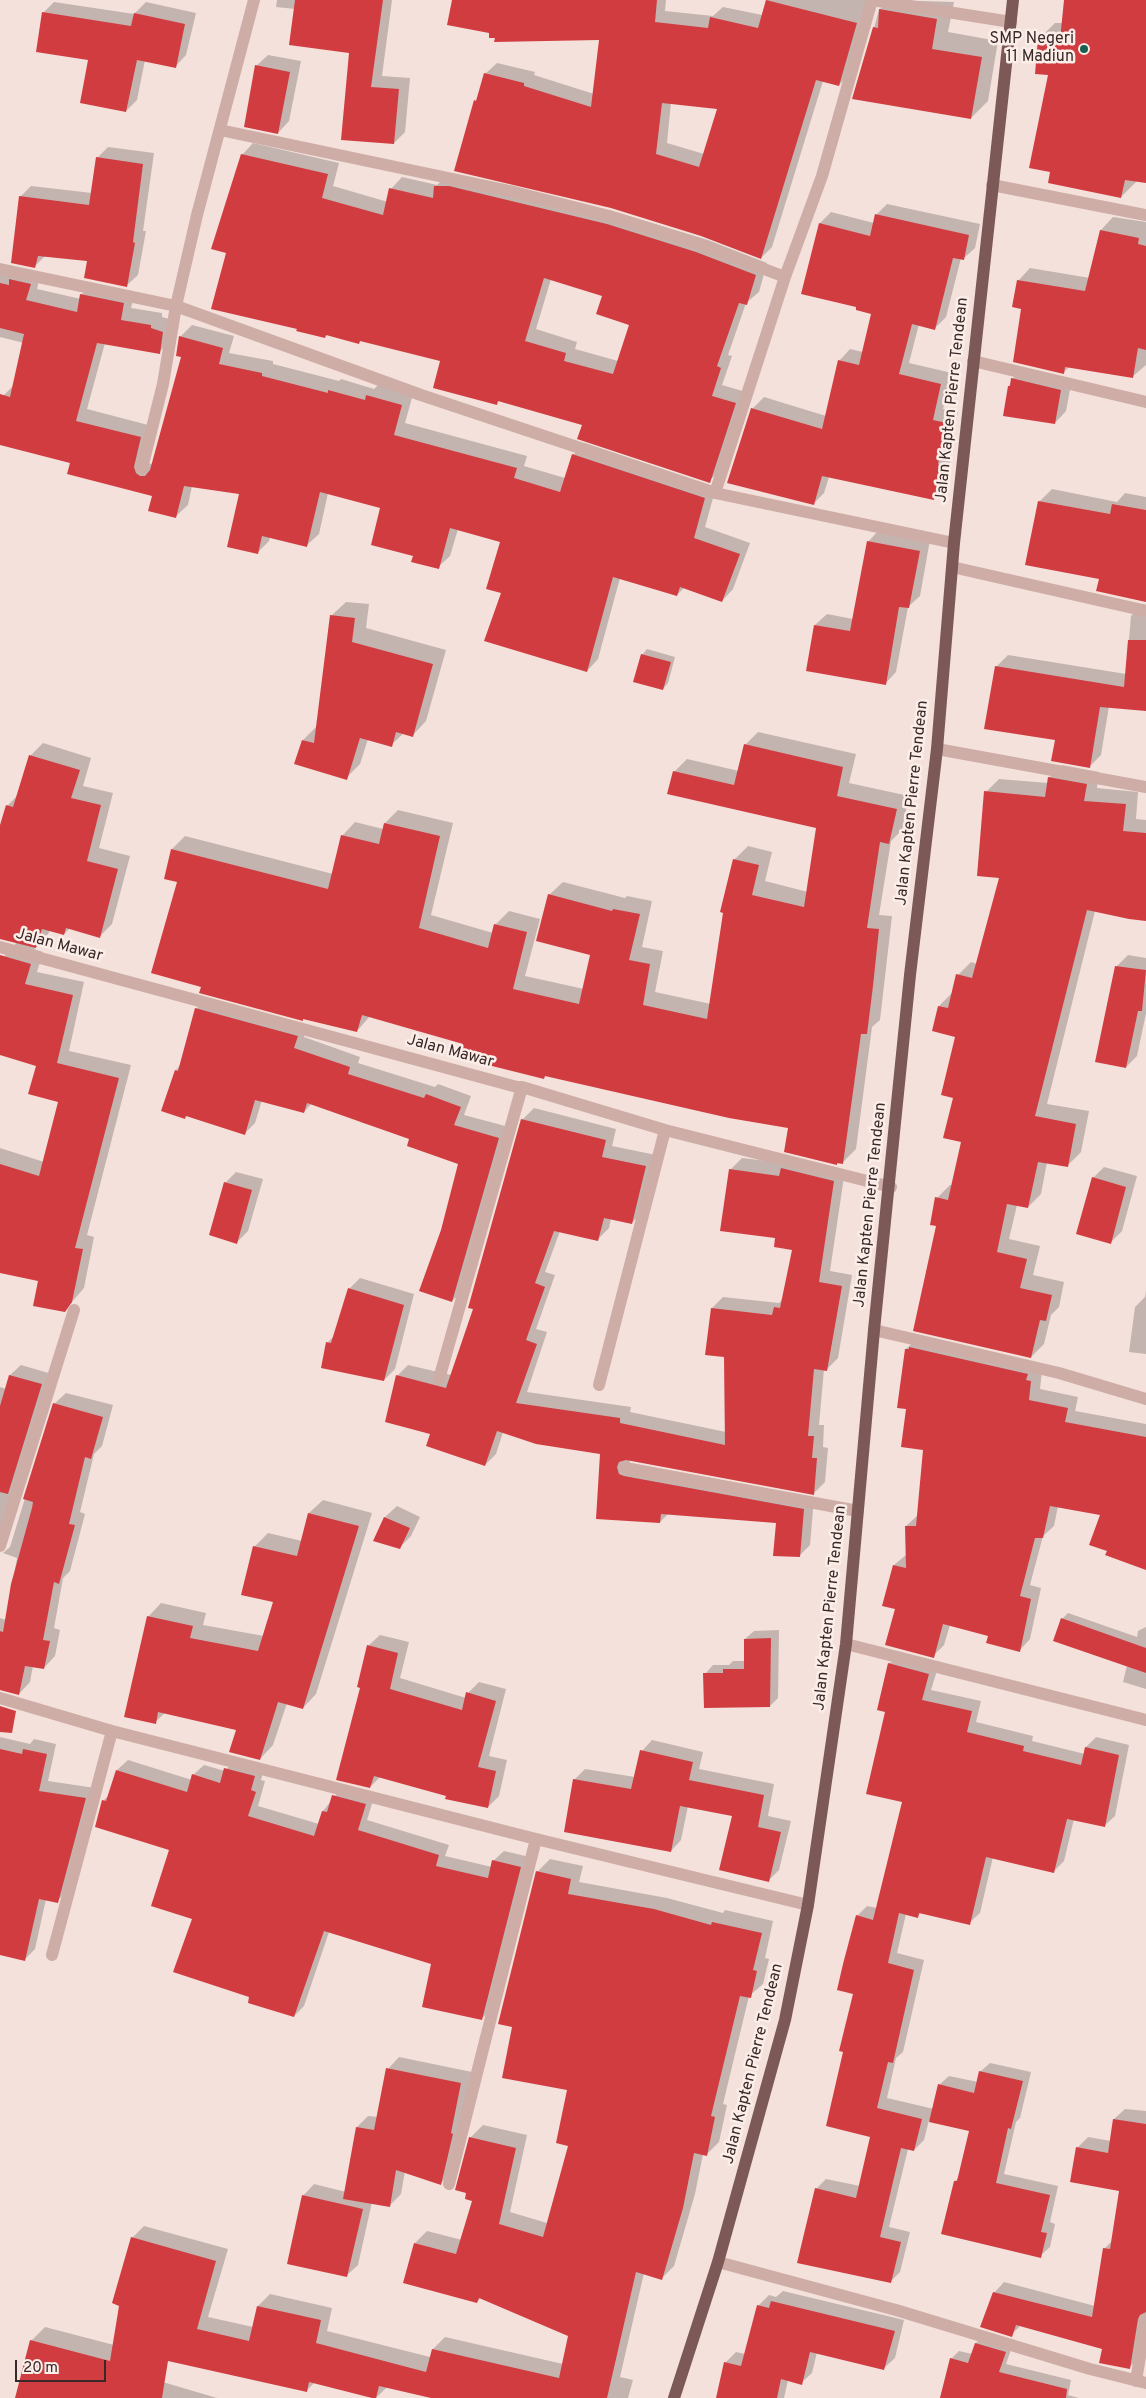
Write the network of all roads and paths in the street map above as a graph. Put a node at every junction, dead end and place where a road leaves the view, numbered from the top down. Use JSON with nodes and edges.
{"nodes":[{"id":1,"x":254,"y":0,"type":"edge"},
{"id":2,"x":872,"y":0,"type":"edge"},
{"id":3,"x":1013,"y":0,"type":"edge"},
{"id":4,"x":1011,"y":22,"type":"junction"},
{"id":5,"x":220,"y":130,"type":"junction"},
{"id":6,"x":992,"y":185,"type":"junction"},
{"id":7,"x":1146,"y":215,"type":"edge"},
{"id":8,"x":0,"y":269,"type":"edge"},
{"id":9,"x":785,"y":277,"type":"junction"},
{"id":10,"x":176,"y":306,"type":"junction"},
{"id":11,"x":973,"y":361,"type":"junction"},
{"id":12,"x":1146,"y":402,"type":"edge"},
{"id":13,"x":142,"y":468,"type":"dead end"},
{"id":14,"x":715,"y":493,"type":"junction"},
{"id":15,"x":954,"y":543,"type":"junction"},
{"id":16,"x":952,"y":566,"type":"junction"},
{"id":17,"x":1146,"y":611,"type":"edge"},
{"id":18,"x":937,"y":749,"type":"junction"},
{"id":19,"x":1146,"y":787,"type":"edge"},
{"id":20,"x":0,"y":946,"type":"edge"},
{"id":21,"x":522,"y":1087,"type":"junction"},
{"id":22,"x":665,"y":1130,"type":"junction"},
{"id":23,"x":891,"y":1187,"type":"junction"},
{"id":24,"x":74,"y":1310,"type":"dead end"},
{"id":25,"x":874,"y":1330,"type":"junction"},
{"id":26,"x":440,"y":1380,"type":"dead end"},
{"id":27,"x":599,"y":1385,"type":"dead end"},
{"id":28,"x":1146,"y":1399,"type":"edge"},
{"id":29,"x":625,"y":1468,"type":"dead end"},
{"id":30,"x":858,"y":1511,"type":"junction"},
{"id":31,"x":0,"y":1546,"type":"edge"},
{"id":32,"x":846,"y":1644,"type":"junction"},
{"id":33,"x":0,"y":1698,"type":"edge"},
{"id":34,"x":1146,"y":1720,"type":"edge"},
{"id":35,"x":112,"y":1731,"type":"junction"},
{"id":36,"x":536,"y":1840,"type":"junction"},
{"id":37,"x":808,"y":1905,"type":"junction"},
{"id":38,"x":52,"y":1955,"type":"dead end"},
{"id":39,"x":449,"y":2184,"type":"dead end"},
{"id":40,"x":718,"y":2262,"type":"junction"},
{"id":41,"x":1146,"y":2320,"type":"edge"},
{"id":42,"x":1141,"y":2382,"type":"edge"},
{"id":43,"x":674,"y":2398,"type":"edge"}],
"edges":[{"from":1,"to":5,"type":"street"},
{"from":2,"to":4,"type":"street"},
{"from":2,"to":9,"type":"street"},
{"from":3,"to":4,"type":"main road","name":"Jalan Kapten Pierre Tendean"},
{"from":4,"to":6,"type":"main road","name":"Jalan Kapten Pierre Tendean"},
{"from":5,"to":9,"type":"street"},
{"from":5,"to":10,"type":"street"},
{"from":6,"to":7,"type":"street"},
{"from":6,"to":11,"type":"main road","name":"Jalan Kapten Pierre Tendean"},
{"from":8,"to":10,"type":"street"},
{"from":9,"to":14,"type":"street"},
{"from":10,"to":13,"type":"street"},
{"from":10,"to":14,"type":"street"},
{"from":11,"to":12,"type":"street"},
{"from":11,"to":15,"type":"main road","name":"Jalan Kapten Pierre Tendean"},
{"from":14,"to":15,"type":"street"},
{"from":15,"to":16,"type":"main road","name":"Jalan Kapten Pierre Tendean"},
{"from":16,"to":17,"type":"street"},
{"from":16,"to":18,"type":"main road","name":"Jalan Kapten Pierre Tendean"},
{"from":18,"to":19,"type":"street"},
{"from":18,"to":23,"type":"main road","name":"Jalan Kapten Pierre Tendean"},
{"from":20,"to":21,"type":"street","name":"Jalan Mawar"},
{"from":21,"to":22,"type":"street","name":"Jalan Mawar"},
{"from":21,"to":26,"type":"street"},
{"from":22,"to":23,"type":"street","name":"Jalan Mawar"},
{"from":22,"to":27,"type":"street"},
{"from":23,"to":25,"type":"main road","name":"Jalan Kapten Pierre Tendean"},
{"from":24,"to":31,"type":"street"},
{"from":25,"to":28,"type":"street"},
{"from":25,"to":30,"type":"main road","name":"Jalan Kapten Pierre Tendean"},
{"from":29,"to":30,"type":"street"},
{"from":30,"to":32,"type":"main road","name":"Jalan Kapten Pierre Tendean"},
{"from":32,"to":34,"type":"street"},
{"from":32,"to":37,"type":"main road","name":"Jalan Kapten Pierre Tendean"},
{"from":33,"to":35,"type":"street"},
{"from":35,"to":36,"type":"street"},
{"from":35,"to":38,"type":"street"},
{"from":36,"to":37,"type":"street"},
{"from":36,"to":39,"type":"street"},
{"from":37,"to":40,"type":"main road","name":"Jalan Kapten Pierre Tendean"},
{"from":40,"to":42,"type":"street"},
{"from":40,"to":43,"type":"main road","name":"Jalan Kapten Pierre Tendean"},
{"from":41,"to":42,"type":"street"}]}
